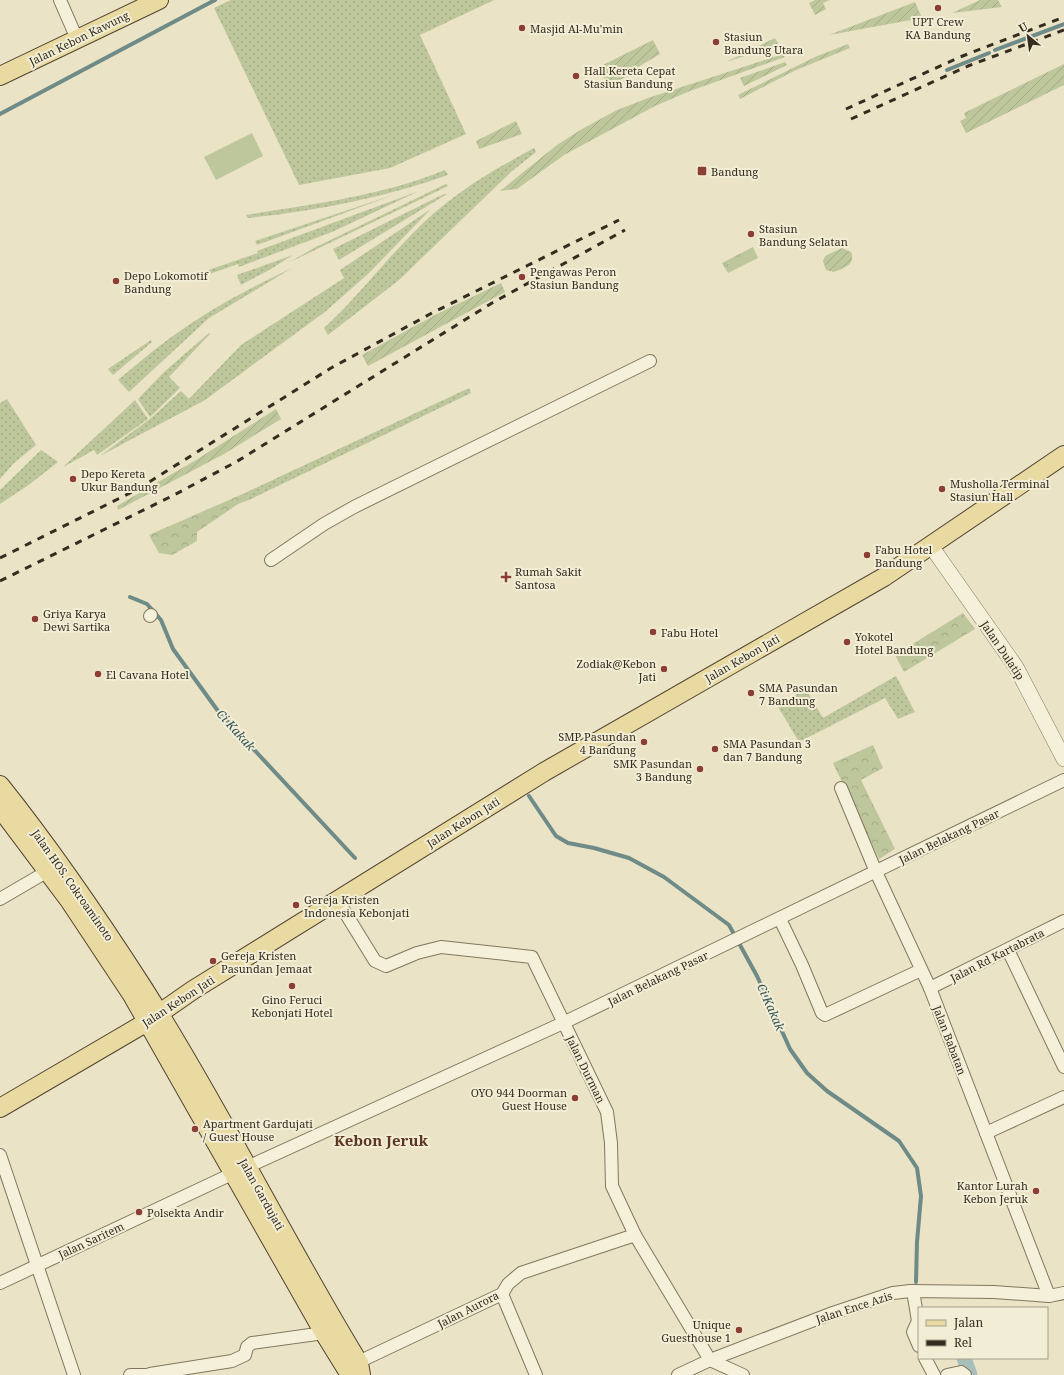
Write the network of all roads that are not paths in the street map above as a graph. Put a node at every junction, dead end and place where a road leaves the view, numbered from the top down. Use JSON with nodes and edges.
{"nodes":[{"id":1,"x":60,"y":0,"type":"edge"},
{"id":2,"x":159,"y":0,"type":"edge"},
{"id":3,"x":77,"y":39,"type":"junction"},
{"id":4,"x":0,"y":76,"type":"edge"},
{"id":5,"x":650,"y":361,"type":"dead end"},
{"id":6,"x":1064,"y":455,"type":"edge"},
{"id":7,"x":931,"y":546,"type":"junction"},
{"id":8,"x":271,"y":560,"type":"dead end"},
{"id":9,"x":1064,"y":759,"type":"edge"},
{"id":10,"x":1064,"y":780,"type":"edge"},
{"id":11,"x":0,"y":785,"type":"edge"},
{"id":12,"x":841,"y":788,"type":"dead end"},
{"id":13,"x":0,"y":808,"type":"edge"},
{"id":14,"x":22,"y":824,"type":"junction"},
{"id":15,"x":48,"y":871,"type":"junction"},
{"id":16,"x":876,"y":872,"type":"junction"},
{"id":17,"x":0,"y":899,"type":"edge"},
{"id":18,"x":338,"y":901,"type":"junction"},
{"id":19,"x":780,"y":918,"type":"junction"},
{"id":20,"x":1064,"y":921,"type":"edge"},
{"id":21,"x":1008,"y":950,"type":"junction"},
{"id":22,"x":921,"y":970,"type":"junction"},
{"id":23,"x":930,"y":988,"type":"junction"},
{"id":24,"x":193,"y":990,"type":"junction"},
{"id":25,"x":137,"y":992,"type":"junction"},
{"id":26,"x":152,"y":1018,"type":"junction"},
{"id":27,"x":563,"y":1023,"type":"junction"},
{"id":28,"x":115,"y":1040,"type":"junction"},
{"id":29,"x":1064,"y":1067,"type":"edge"},
{"id":30,"x":1064,"y":1097,"type":"edge"},
{"id":31,"x":0,"y":1108,"type":"edge"},
{"id":32,"x":986,"y":1133,"type":"junction"},
{"id":33,"x":0,"y":1155,"type":"edge"},
{"id":34,"x":241,"y":1170,"type":"junction"},
{"id":35,"x":635,"y":1235,"type":"junction"},
{"id":36,"x":36,"y":1265,"type":"junction"},
{"id":37,"x":0,"y":1283,"type":"edge"},
{"id":38,"x":913,"y":1291,"type":"junction"},
{"id":39,"x":1064,"y":1293,"type":"edge"},
{"id":40,"x":502,"y":1294,"type":"junction"},
{"id":41,"x":1049,"y":1296,"type":"junction"},
{"id":42,"x":918,"y":1321,"type":"edge"},
{"id":43,"x":918,"y":1321,"type":"edge"},
{"id":44,"x":324,"y":1333,"type":"junction"},
{"id":45,"x":918,"y":1344,"type":"edge"},
{"id":46,"x":926,"y":1359,"type":"edge"},
{"id":47,"x":710,"y":1360,"type":"junction"},
{"id":48,"x":354,"y":1370,"type":"edge"},
{"id":49,"x":150,"y":1374,"type":"edge"},
{"id":50,"x":74,"y":1375,"type":"edge"},
{"id":51,"x":130,"y":1375,"type":"edge"},
{"id":52,"x":536,"y":1375,"type":"edge"},
{"id":53,"x":678,"y":1375,"type":"edge"},
{"id":54,"x":743,"y":1375,"type":"edge"},
{"id":55,"x":934,"y":1375,"type":"edge"},
{"id":56,"x":947,"y":1375,"type":"edge"},
{"id":57,"x":965,"y":1375,"type":"edge"}],
"edges":[{"from":1,"to":3,"type":"street"},
{"from":2,"to":3,"type":"main road","name":"Jalan Kebon Kawung"},
{"from":3,"to":4,"type":"main road","name":"Jalan Kebon Kawung"},
{"from":5,"to":8,"type":"street"},
{"from":6,"to":7,"type":"main road","name":"Jalan Kebon Jati"},
{"from":7,"to":9,"type":"street","name":"Jalan Dulatip"},
{"from":7,"to":18,"type":"main road","name":"Jalan Kebon Jati"},
{"from":10,"to":16,"type":"street","name":"Jalan Belakang Pasar"},
{"from":11,"to":14,"type":"main road","name":"Jalan HOS. Cokroaminoto"},
{"from":12,"to":16,"type":"street","name":"Jalan Babatan"},
{"from":13,"to":14,"type":"main road","name":"Jalan HOS. Cokroaminoto"},
{"from":14,"to":15,"type":"main road","name":"Jalan HOS. Cokroaminoto"},
{"from":14,"to":25,"type":"main road","name":"Jalan HOS. Cokroaminoto"},
{"from":15,"to":17,"type":"street"},
{"from":15,"to":25,"type":"main road","name":"Jalan HOS. Cokroaminoto"},
{"from":16,"to":19,"type":"street","name":"Jalan Belakang Pasar"},
{"from":16,"to":22,"type":"street","name":"Jalan Babatan"},
{"from":18,"to":24,"type":"main road","name":"Jalan Kebon Jati"},
{"from":18,"to":27,"type":"street","name":"Jalan Durman"},
{"from":19,"to":22,"type":"street"},
{"from":19,"to":27,"type":"street","name":"Jalan Belakang Pasar"},
{"from":20,"to":21,"type":"street","name":"Jalan Rd Kartabrata"},
{"from":21,"to":23,"type":"street","name":"Jalan Rd Kartabrata"},
{"from":21,"to":29,"type":"street"},
{"from":22,"to":23,"type":"street","name":"Jalan Babatan"},
{"from":23,"to":32,"type":"street","name":"Jalan Babatan"},
{"from":24,"to":25,"type":"main road","name":"Jalan HOS. Cokroaminoto"},
{"from":24,"to":26,"type":"main road","name":"Jalan Kebon Jati"},
{"from":25,"to":26,"type":"main road","name":"Jalan HOS. Cokroaminoto"},
{"from":25,"to":28,"type":"main road"},
{"from":26,"to":28,"type":"main road","name":"Jalan Kebon Jati"},
{"from":26,"to":34,"type":"main road","name":"Jalan Gardujati"},
{"from":27,"to":34,"type":"street","name":"Jalan Belakang Pasar"},
{"from":27,"to":35,"type":"street","name":"Jalan Durman"},
{"from":28,"to":31,"type":"main road","name":"Jalan Kebon Jati"},
{"from":30,"to":32,"type":"street"},
{"from":32,"to":41,"type":"street","name":"Jalan Babatan"},
{"from":33,"to":36,"type":"street"},
{"from":34,"to":36,"type":"street","name":"Jalan Saritem"},
{"from":34,"to":44,"type":"main road","name":"Jalan Gardujati"},
{"from":34,"to":48,"type":"main road","name":"Jalan Gardujati"},
{"from":35,"to":40,"type":"street","name":"Jalan Aurora"},
{"from":35,"to":47,"type":"street","name":"Jalan Durman"},
{"from":36,"to":37,"type":"street","name":"Jalan Saritem"},
{"from":36,"to":50,"type":"street"},
{"from":38,"to":41,"type":"street","name":"Jalan Ence Azis"},
{"from":38,"to":43,"type":"street"},
{"from":38,"to":47,"type":"street","name":"Jalan Ence Azis"},
{"from":39,"to":41,"type":"street","name":"Jalan Ence Azis"},
{"from":40,"to":48,"type":"street","name":"Jalan Aurora"},
{"from":40,"to":52,"type":"street"},
{"from":42,"to":45,"type":"street"},
{"from":44,"to":48,"type":"main road","name":"Jalan Gardujati"},
{"from":44,"to":49,"type":"street"},
{"from":46,"to":55,"type":"street"},
{"from":47,"to":53,"type":"street","name":"Jalan Ence Azis"},
{"from":47,"to":54,"type":"street"},
{"from":49,"to":51,"type":"street"},
{"from":56,"to":57,"type":"street"}]}
